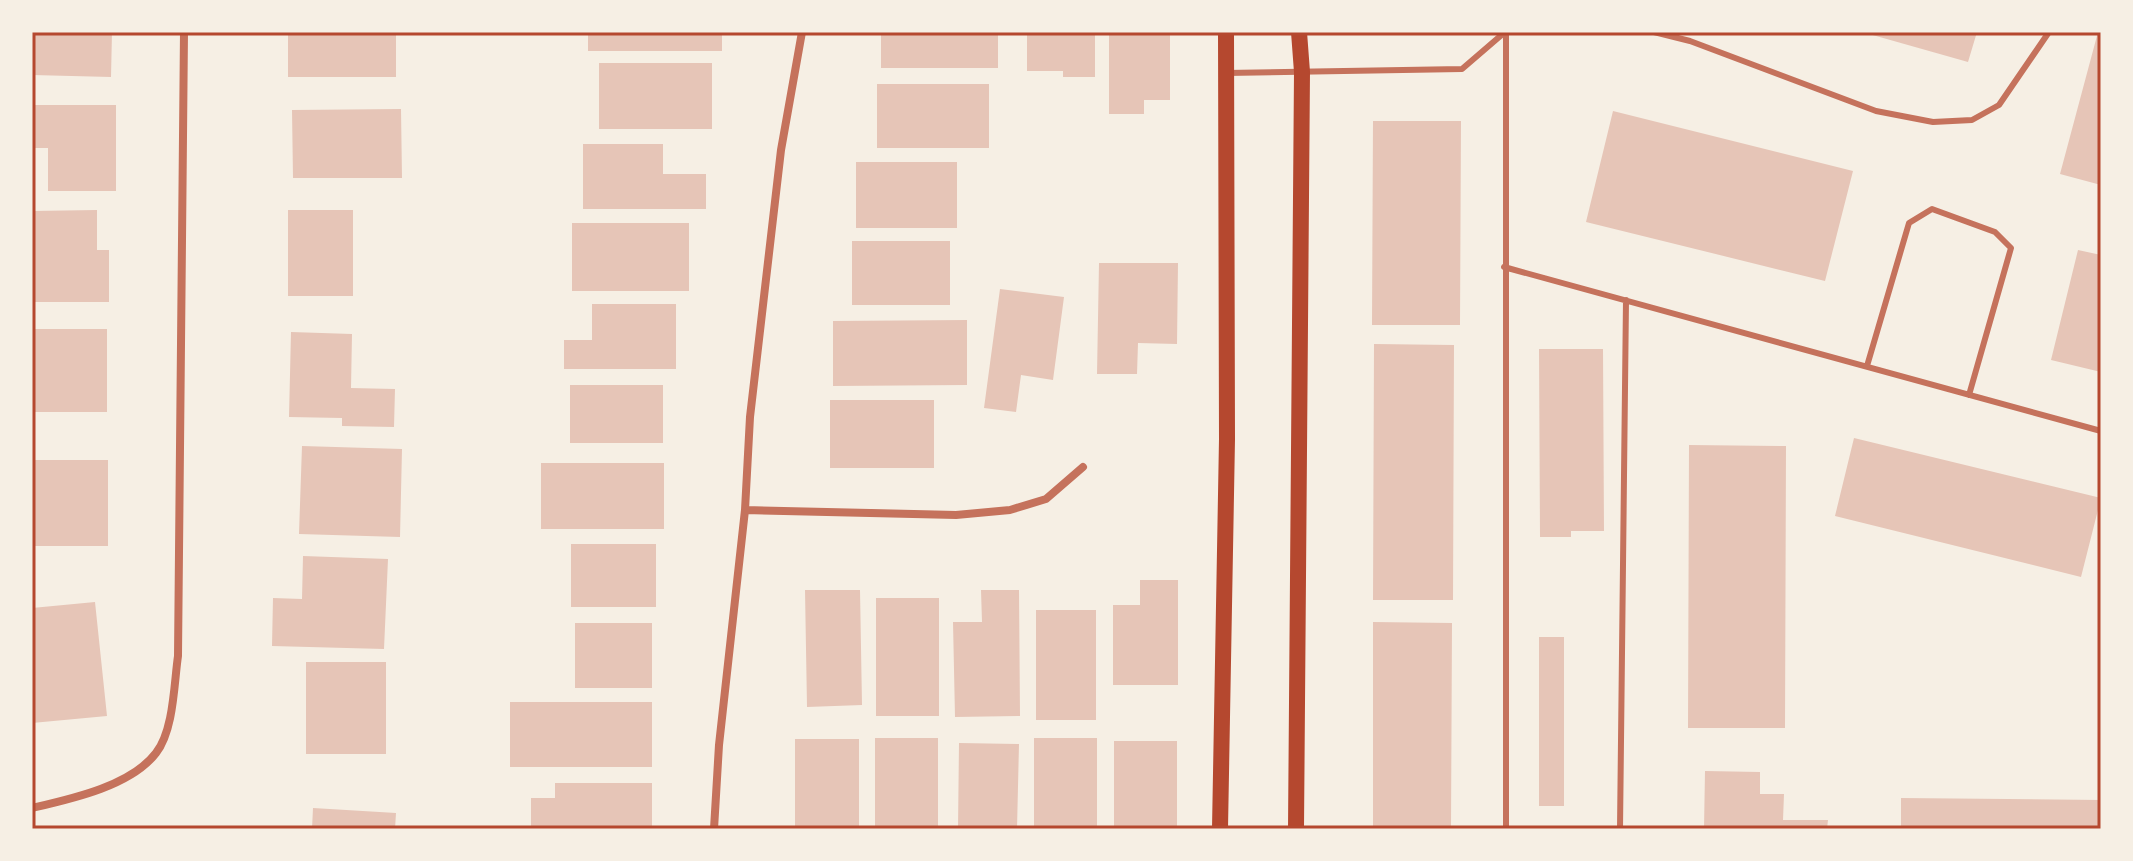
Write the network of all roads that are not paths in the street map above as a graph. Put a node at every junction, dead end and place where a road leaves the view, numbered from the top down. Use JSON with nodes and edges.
{"nodes":[{"id":1,"x":184,"y":32,"type":"edge"},
{"id":2,"x":802,"y":32,"type":"edge"},
{"id":3,"x":1226,"y":32,"type":"edge"},
{"id":4,"x":1299,"y":32,"type":"edge"},
{"id":5,"x":1505,"y":32,"type":"edge"},
{"id":6,"x":1654,"y":32,"type":"edge"},
{"id":7,"x":2049,"y":32,"type":"edge"},
{"id":8,"x":1302,"y":72,"type":"junction"},
{"id":9,"x":1226,"y":73,"type":"junction"},
{"id":10,"x":1504,"y":267,"type":"junction"},
{"id":11,"x":1626,"y":300,"type":"junction"},
{"id":12,"x":1867,"y":366,"type":"junction"},
{"id":13,"x":1969,"y":395,"type":"junction"},
{"id":14,"x":2101,"y":431,"type":"edge"},
{"id":15,"x":1083,"y":467,"type":"dead end"},
{"id":16,"x":745,"y":510,"type":"junction"},
{"id":17,"x":32,"y":808,"type":"edge"},
{"id":18,"x":714,"y":829,"type":"edge"},
{"id":19,"x":1220,"y":829,"type":"edge"},
{"id":20,"x":1296,"y":829,"type":"edge"},
{"id":21,"x":1506,"y":829,"type":"edge"},
{"id":22,"x":1620,"y":829,"type":"edge"}],
"edges":[{"from":1,"to":17,"type":"street"},
{"from":2,"to":16,"type":"street"},
{"from":3,"to":9,"type":"main road"},
{"from":4,"to":8,"type":"main road"},
{"from":5,"to":8,"type":"lane"},
{"from":5,"to":10,"type":"lane"},
{"from":6,"to":7,"type":"lane"},
{"from":8,"to":9,"type":"lane"},
{"from":8,"to":20,"type":"main road"},
{"from":9,"to":19,"type":"main road"},
{"from":10,"to":11,"type":"lane"},
{"from":10,"to":21,"type":"lane"},
{"from":11,"to":12,"type":"lane"},
{"from":11,"to":22,"type":"lane"},
{"from":12,"to":13,"type":"lane"},
{"from":12,"to":13,"type":"lane"},
{"from":13,"to":14,"type":"lane"},
{"from":15,"to":16,"type":"street"},
{"from":16,"to":18,"type":"street"}]}
